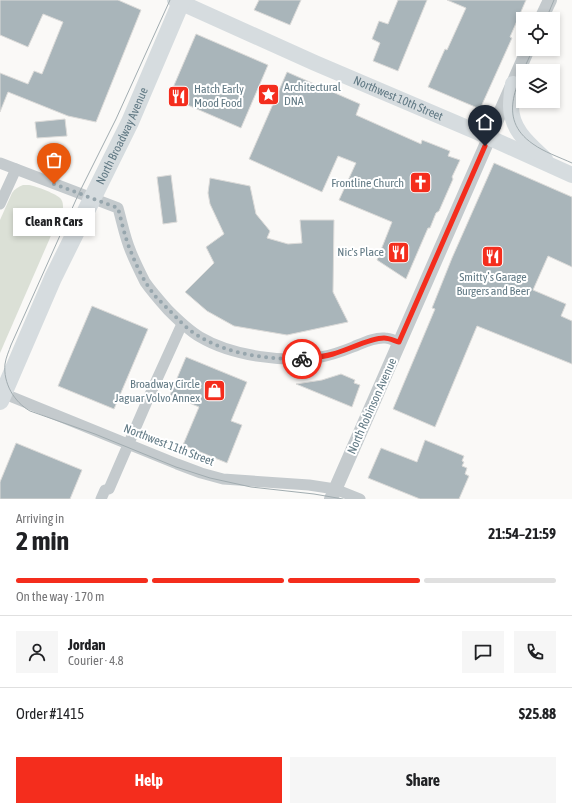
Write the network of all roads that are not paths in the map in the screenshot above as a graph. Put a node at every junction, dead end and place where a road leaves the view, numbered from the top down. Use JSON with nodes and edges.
{"nodes":[{"id":1,"x":550,"y":0,"type":"edge"},
{"id":2,"x":179,"y":1,"type":"edge"},
{"id":3,"x":544,"y":12,"type":"edge"},
{"id":4,"x":525,"y":56,"type":"edge"},
{"id":5,"x":513,"y":84,"type":"junction"},
{"id":6,"x":489,"y":138,"type":"junction"},
{"id":7,"x":0,"y":163,"type":"edge"},
{"id":8,"x":552,"y":166,"type":"junction"},
{"id":9,"x":16,"y":169,"type":"junction"},
{"id":10,"x":572,"y":175,"type":"edge"},
{"id":11,"x":92,"y":198,"type":"junction"},
{"id":12,"x":0,"y":204,"type":"edge"},
{"id":13,"x":182,"y":324,"type":"junction"},
{"id":14,"x":399,"y":342,"type":"junction"},
{"id":15,"x":1,"y":395,"type":"edge"},
{"id":16,"x":129,"y":444,"type":"junction"},
{"id":17,"x":333,"y":494,"type":"edge"},
{"id":18,"x":101,"y":499,"type":"edge"},
{"id":19,"x":360,"y":499,"type":"edge"}],
"edges":[{"from":1,"to":3,"type":"street"},
{"from":2,"to":6,"type":"main road","name":"Northwest 10th Street"},
{"from":2,"to":11,"type":"main road","name":"North Broadway Avenue"},
{"from":4,"to":5,"type":"street","name":"North Robinson Avenue"},
{"from":5,"to":6,"type":"street","name":"North Robinson Avenue"},
{"from":5,"to":8,"type":"main road"},
{"from":6,"to":8,"type":"main road","name":"Northwest 10th Street"},
{"from":6,"to":14,"type":"street","name":"North Robinson Avenue"},
{"from":7,"to":9,"type":"street"},
{"from":8,"to":10,"type":"main road","name":"Northwest 10th Street"},
{"from":9,"to":11,"type":"street"},
{"from":9,"to":12,"type":"street"},
{"from":11,"to":13,"type":"street"},
{"from":11,"to":15,"type":"main road","name":"North Broadway Avenue"},
{"from":13,"to":14,"type":"street"},
{"from":13,"to":16,"type":"street"},
{"from":14,"to":17,"type":"street","name":"North Robinson Avenue"},
{"from":15,"to":16,"type":"street","name":"Northwest 11th Street"},
{"from":16,"to":17,"type":"street","name":"Northwest 11th Street"},
{"from":16,"to":18,"type":"street"},
{"from":17,"to":19,"type":"street","name":"Northwest 11th Street"}]}
